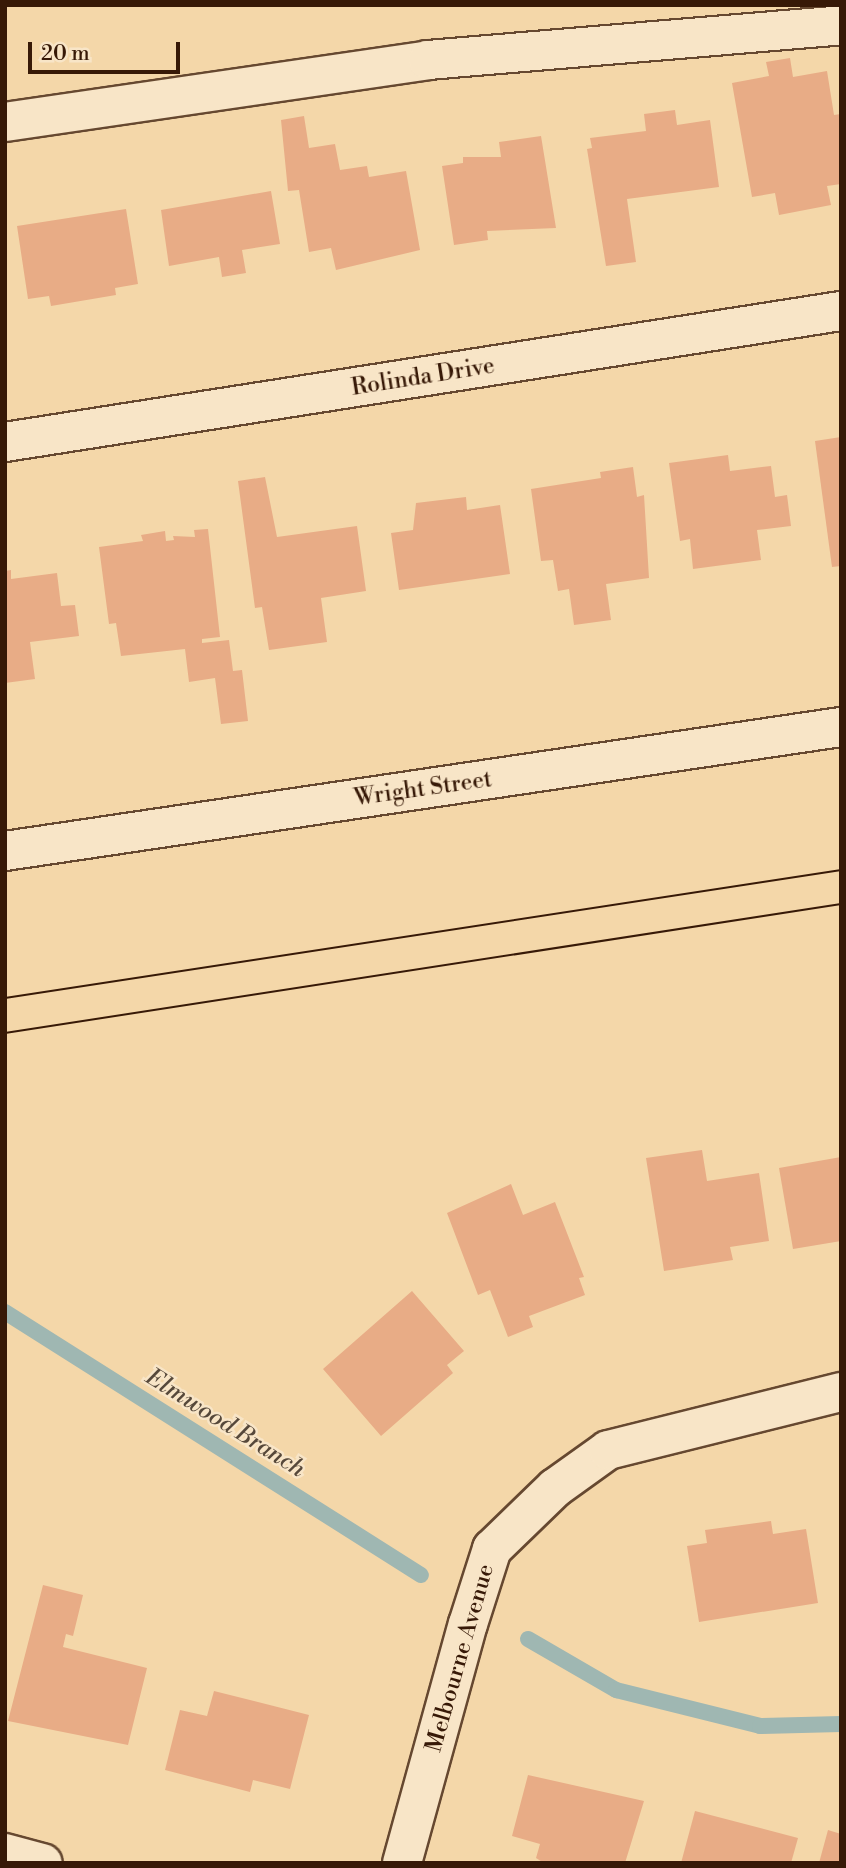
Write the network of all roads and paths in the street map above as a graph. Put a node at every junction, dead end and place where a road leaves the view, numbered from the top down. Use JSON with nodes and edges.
{"nodes":[{"id":1,"x":841,"y":24,"type":"edge"},
{"id":2,"x":5,"y":122,"type":"edge"},
{"id":3,"x":841,"y":311,"type":"edge"},
{"id":4,"x":5,"y":442,"type":"edge"},
{"id":5,"x":841,"y":727,"type":"edge"},
{"id":6,"x":5,"y":851,"type":"edge"},
{"id":7,"x":841,"y":1392,"type":"edge"},
{"id":8,"x":5,"y":1853,"type":"edge"},
{"id":9,"x":43,"y":1863,"type":"edge"},
{"id":10,"x":402,"y":1863,"type":"edge"}],
"edges":[{"from":1,"to":2,"type":"street"},
{"from":3,"to":4,"type":"street","name":"Rolinda Drive"},
{"from":5,"to":6,"type":"street","name":"Wright Street"},
{"from":7,"to":10,"type":"street","name":"Melbourne Avenue"},
{"from":8,"to":9,"type":"street"}]}
